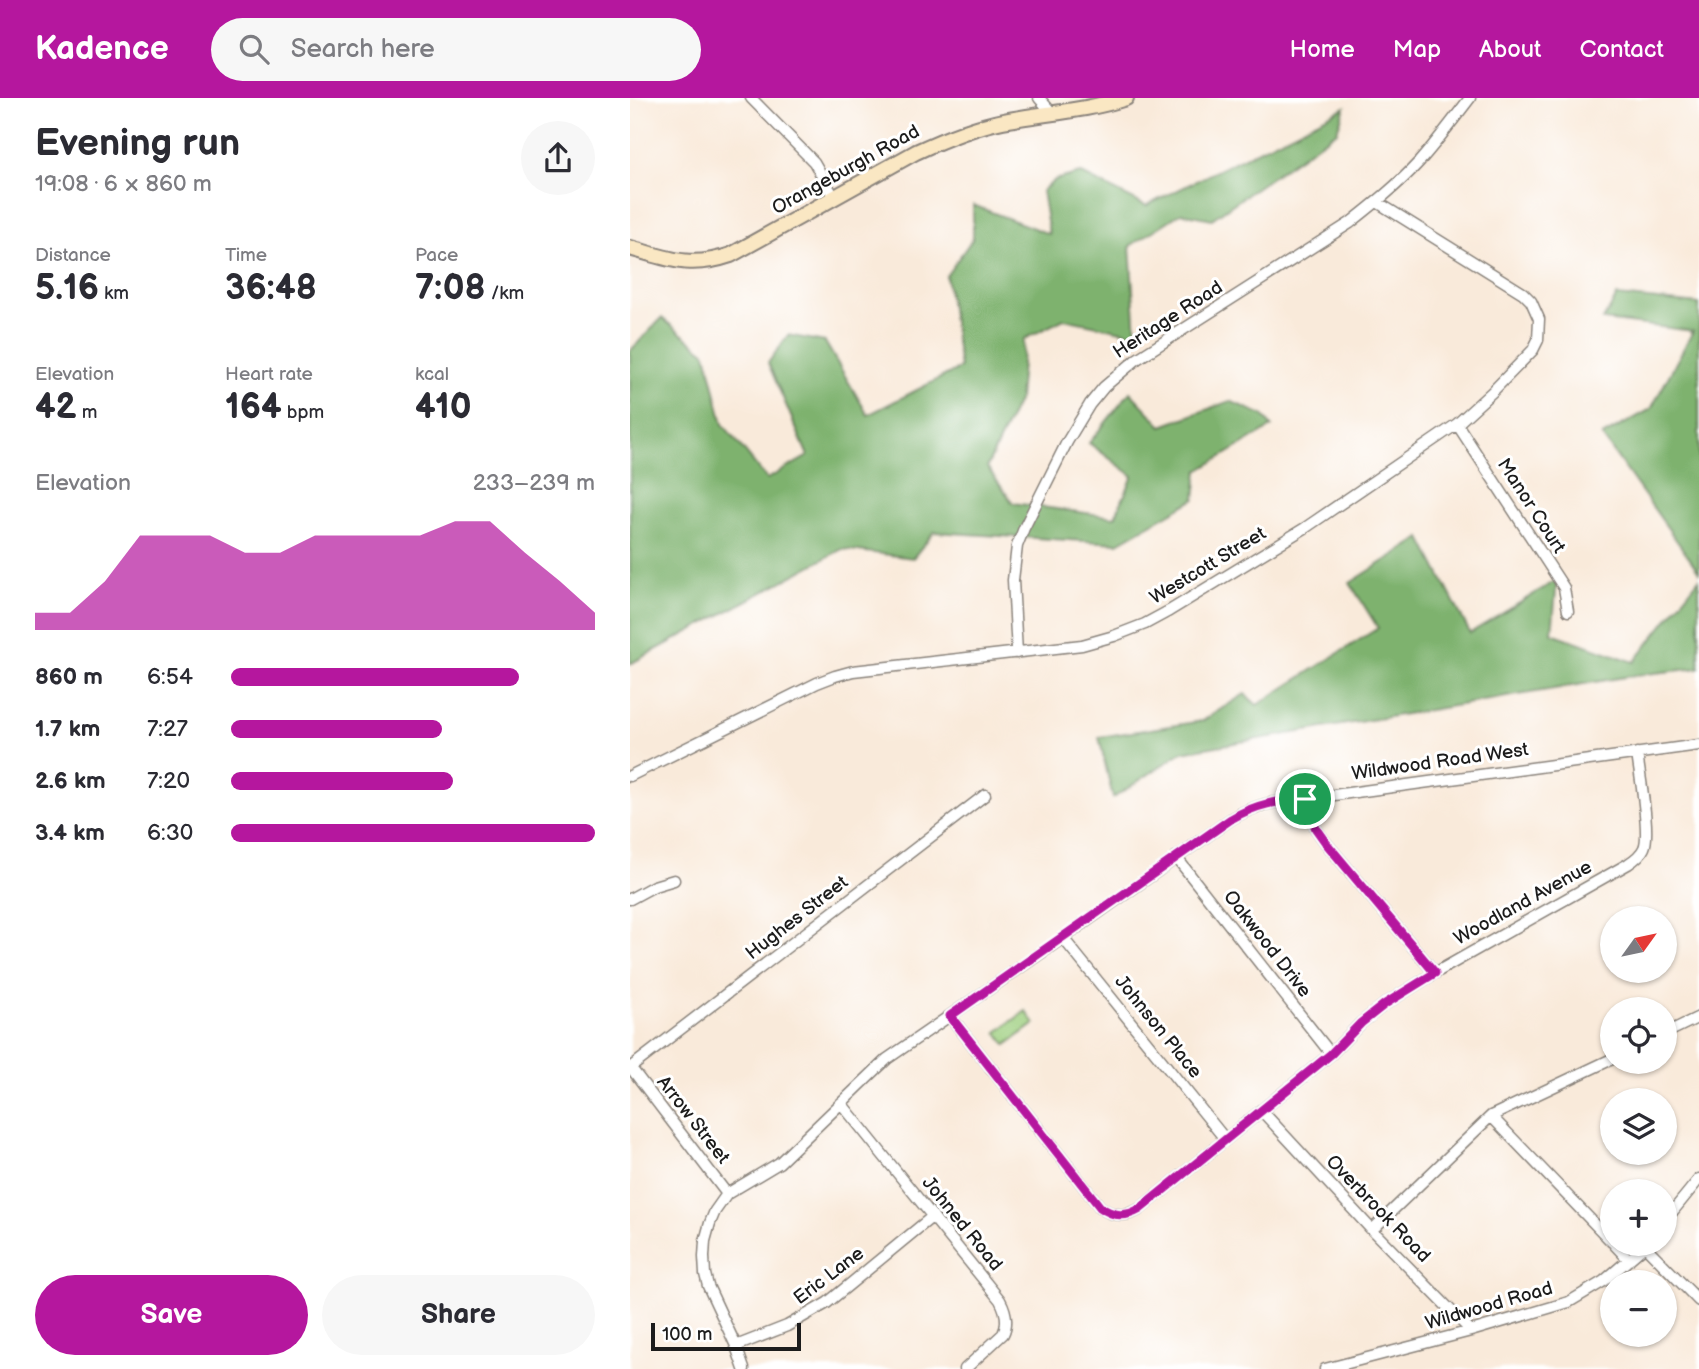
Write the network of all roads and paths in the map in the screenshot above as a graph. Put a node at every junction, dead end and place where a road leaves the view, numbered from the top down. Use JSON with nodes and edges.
{"nodes":[{"id":1,"x":751,"y":98,"type":"edge"},
{"id":2,"x":1039,"y":98,"type":"edge"},
{"id":3,"x":1126,"y":98,"type":"edge"},
{"id":4,"x":1470,"y":98,"type":"edge"},
{"id":5,"x":1053,"y":114,"type":"junction"},
{"id":6,"x":834,"y":197,"type":"junction"},
{"id":7,"x":1377,"y":202,"type":"junction"},
{"id":8,"x":630,"y":248,"type":"edge"},
{"id":9,"x":1457,"y":424,"type":"junction"},
{"id":10,"x":1568,"y":611,"type":"dead end"},
{"id":11,"x":1017,"y":653,"type":"junction"},
{"id":12,"x":1699,"y":745,"type":"edge"},
{"id":13,"x":1637,"y":753,"type":"junction"},
{"id":14,"x":630,"y":776,"type":"edge"},
{"id":15,"x":985,"y":795,"type":"dead end"},
{"id":16,"x":1305,"y":799,"type":"junction"},
{"id":17,"x":1176,"y":857,"type":"junction"},
{"id":18,"x":674,"y":880,"type":"dead end"},
{"id":19,"x":630,"y":899,"type":"edge"},
{"id":20,"x":1063,"y":938,"type":"junction"},
{"id":21,"x":1435,"y":973,"type":"junction"},
{"id":22,"x":950,"y":1016,"type":"junction"},
{"id":23,"x":1699,"y":1017,"type":"edge"},
{"id":24,"x":1677,"y":1028,"type":"edge"},
{"id":25,"x":1331,"y":1054,"type":"junction"},
{"id":26,"x":1600,"y":1065,"type":"edge"},
{"id":27,"x":630,"y":1068,"type":"edge"},
{"id":28,"x":841,"y":1103,"type":"junction"},
{"id":29,"x":1261,"y":1110,"type":"junction"},
{"id":30,"x":1491,"y":1116,"type":"junction"},
{"id":31,"x":1225,"y":1139,"type":"junction"},
{"id":32,"x":1699,"y":1179,"type":"edge"},
{"id":33,"x":727,"y":1194,"type":"junction"},
{"id":34,"x":1677,"y":1207,"type":"edge"},
{"id":35,"x":933,"y":1216,"type":"junction"},
{"id":36,"x":1600,"y":1229,"type":"edge"},
{"id":37,"x":1373,"y":1230,"type":"junction"},
{"id":38,"x":1625,"y":1256,"type":"edge"},
{"id":39,"x":1634,"y":1256,"type":"edge"},
{"id":40,"x":1656,"y":1256,"type":"edge"},
{"id":41,"x":1629,"y":1261,"type":"junction"},
{"id":42,"x":1699,"y":1301,"type":"edge"},
{"id":43,"x":1471,"y":1331,"type":"junction"},
{"id":44,"x":736,"y":1346,"type":"junction"},
{"id":45,"x":744,"y":1369,"type":"edge"},
{"id":46,"x":965,"y":1369,"type":"edge"},
{"id":47,"x":1325,"y":1369,"type":"edge"}],
"edges":[{"from":1,"to":6,"type":"street"},
{"from":2,"to":5,"type":"street"},
{"from":3,"to":5,"type":"street","name":"Orangeburgh Road"},
{"from":4,"to":7,"type":"street","name":"Heritage Road"},
{"from":5,"to":6,"type":"street","name":"Orangeburgh Road"},
{"from":6,"to":8,"type":"street","name":"Orangeburgh Road"},
{"from":7,"to":9,"type":"street","name":"Westcott Street"},
{"from":7,"to":11,"type":"street","name":"Heritage Road"},
{"from":9,"to":10,"type":"street","name":"Manor Court"},
{"from":9,"to":11,"type":"street","name":"Westcott Street"},
{"from":11,"to":14,"type":"street","name":"Westcott Street"},
{"from":12,"to":13,"type":"street","name":"Wildwood Road West"},
{"from":13,"to":16,"type":"street","name":"Wildwood Road West"},
{"from":13,"to":21,"type":"street","name":"Woodland Avenue"},
{"from":15,"to":27,"type":"street","name":"Hughes Street"},
{"from":16,"to":17,"type":"street","name":"Wildwood Road West"},
{"from":16,"to":21,"type":"street"},
{"from":17,"to":20,"type":"street","name":"Wildwood Road West"},
{"from":17,"to":25,"type":"street","name":"Oakwood Drive"},
{"from":18,"to":19,"type":"street"},
{"from":20,"to":22,"type":"street","name":"Wildwood Road West"},
{"from":20,"to":31,"type":"street","name":"Johnson Place"},
{"from":21,"to":25,"type":"street","name":"Woodland Avenue"},
{"from":22,"to":28,"type":"street","name":"Wildwood Road West"},
{"from":22,"to":31,"type":"street","name":"Woodland Avenue"},
{"from":23,"to":24,"type":"street"},
{"from":25,"to":29,"type":"street","name":"Woodland Avenue"},
{"from":26,"to":30,"type":"street"},
{"from":27,"to":33,"type":"street","name":"Arrow Street"},
{"from":28,"to":33,"type":"street","name":"Wildwood Road West"},
{"from":28,"to":35,"type":"street","name":"Johned Road"},
{"from":29,"to":31,"type":"street","name":"Woodland Avenue"},
{"from":29,"to":37,"type":"street","name":"Overbrook Road"},
{"from":30,"to":36,"type":"street"},
{"from":30,"to":37,"type":"street"},
{"from":32,"to":34,"type":"street"},
{"from":33,"to":44,"type":"street"},
{"from":35,"to":44,"type":"street","name":"Eric Lane"},
{"from":35,"to":46,"type":"street","name":"Johned Road"},
{"from":37,"to":43,"type":"street","name":"Overbrook Road"},
{"from":38,"to":41,"type":"street"},
{"from":39,"to":41,"type":"street","name":"Wildwood Road"},
{"from":40,"to":42,"type":"street"},
{"from":41,"to":43,"type":"street","name":"Wildwood Road"},
{"from":43,"to":47,"type":"street","name":"Wildwood Road"},
{"from":44,"to":45,"type":"street"}]}
